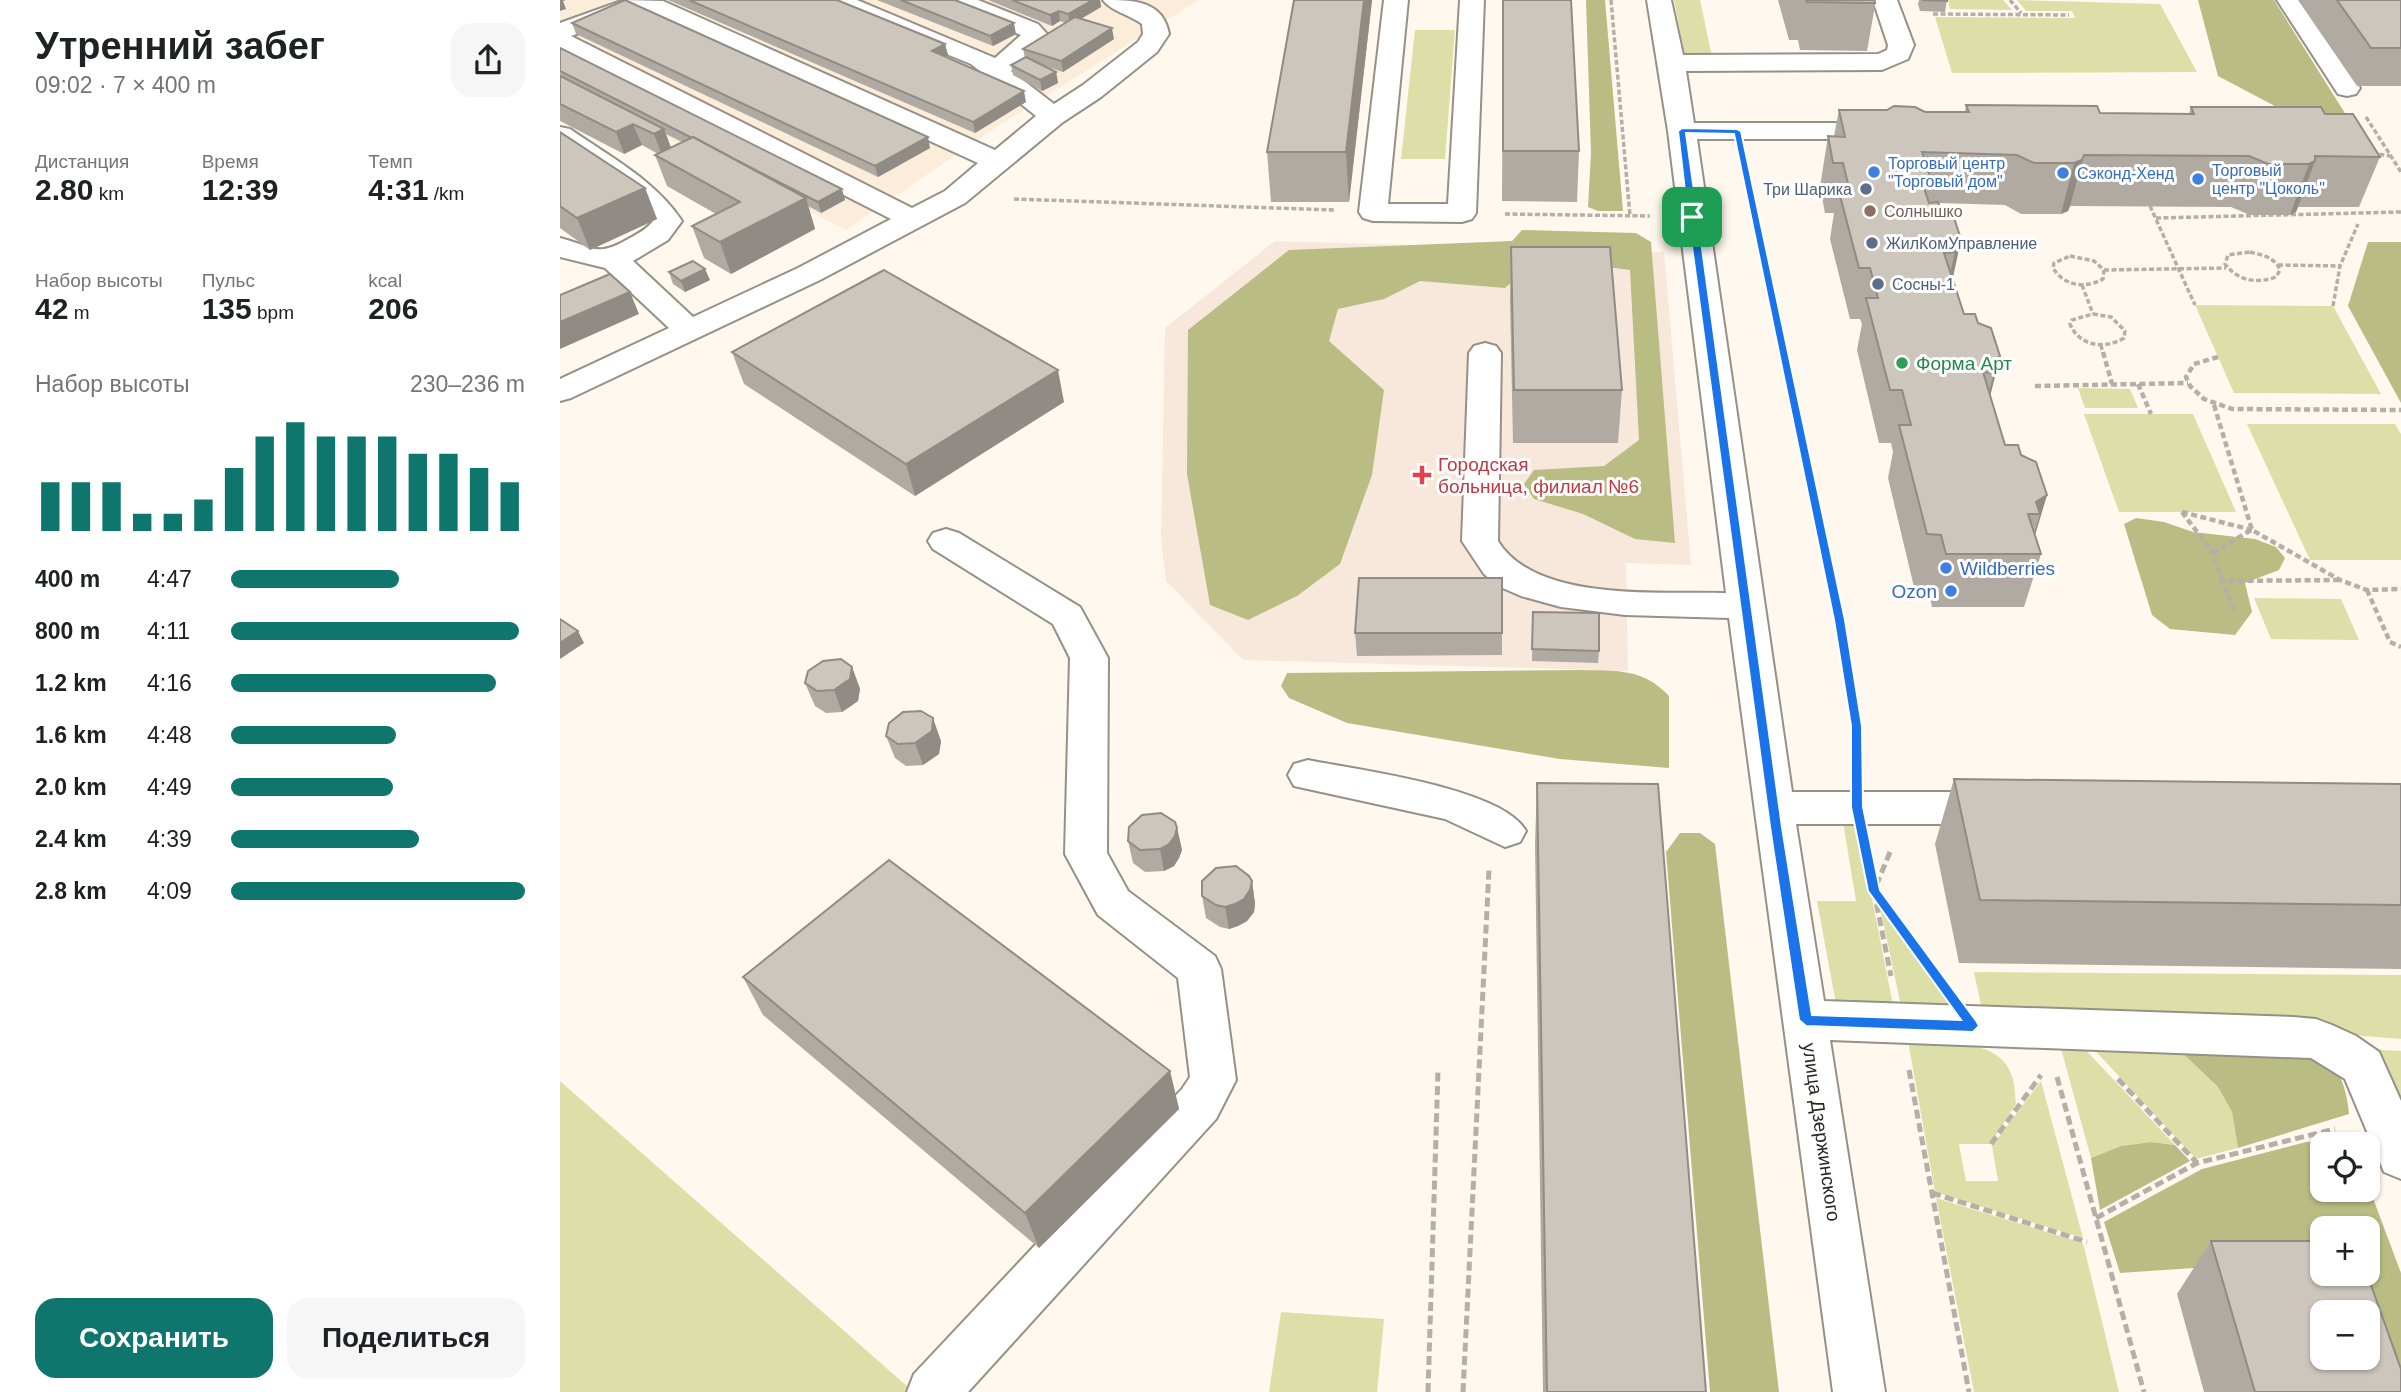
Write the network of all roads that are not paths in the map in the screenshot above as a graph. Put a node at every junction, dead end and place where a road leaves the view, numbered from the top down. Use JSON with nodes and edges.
{"nodes":[{"id":1,"x":593,"y":0,"type":"edge"},
{"id":2,"x":835,"y":0,"type":"edge"},
{"id":3,"x":957,"y":0,"type":"edge"},
{"id":4,"x":1115,"y":0,"type":"edge"},
{"id":5,"x":1396,"y":0,"type":"edge"},
{"id":6,"x":1472,"y":0,"type":"edge"},
{"id":7,"x":1658,"y":0,"type":"edge"},
{"id":8,"x":2288,"y":0,"type":"edge"},
{"id":9,"x":1887,"y":7,"type":"edge"},
{"id":10,"x":560,"y":21,"type":"edge"},
{"id":11,"x":560,"y":31,"type":"edge"},
{"id":12,"x":560,"y":40,"type":"edge"},
{"id":13,"x":1672,"y":63,"type":"junction"},
{"id":14,"x":995,"y":72,"type":"junction"},
{"id":15,"x":2347,"y":88,"type":"road end"},
{"id":16,"x":1053,"y":116,"type":"junction"},
{"id":17,"x":1682,"y":131,"type":"junction"},
{"id":18,"x":1912,"y":131,"type":"edge"},
{"id":19,"x":560,"y":135,"type":"edge"},
{"id":20,"x":998,"y":162,"type":"junction"},
{"id":21,"x":914,"y":220,"type":"junction"},
{"id":22,"x":560,"y":247,"type":"edge"},
{"id":23,"x":614,"y":260,"type":"junction"},
{"id":24,"x":690,"y":331,"type":"junction"},
{"id":25,"x":1485,"y":352,"type":"dead end"},
{"id":26,"x":560,"y":391,"type":"edge"},
{"id":27,"x":946,"y":541,"type":"dead end"},
{"id":28,"x":1747,"y":606,"type":"junction"},
{"id":29,"x":1308,"y":775,"type":"dead end"},
{"id":30,"x":1773,"y":808,"type":"junction"},
{"id":31,"x":2032,"y":808,"type":"edge"},
{"id":32,"x":1497,"y":843,"type":"road end"},
{"id":33,"x":1806,"y":1020,"type":"junction"},
{"id":34,"x":2401,"y":1157,"type":"edge"},
{"id":35,"x":933,"y":1392,"type":"edge"},
{"id":36,"x":1859,"y":1392,"type":"edge"}],
"edges":[{"from":1,"to":10,"type":"street"},
{"from":2,"to":14,"type":"street"},
{"from":3,"to":14,"type":"street"},
{"from":4,"to":16,"type":"street"},
{"from":5,"to":6,"type":"street"},
{"from":7,"to":13,"type":"street","name":"улица Дзержинского"},
{"from":8,"to":15,"type":"street"},
{"from":9,"to":13,"type":"street"},
{"from":11,"to":20,"type":"street"},
{"from":12,"to":21,"type":"street"},
{"from":13,"to":17,"type":"street","name":"улица Дзержинского"},
{"from":14,"to":16,"type":"street"},
{"from":16,"to":20,"type":"street"},
{"from":17,"to":18,"type":"street"},
{"from":17,"to":28,"type":"street","name":"улица Дзержинского"},
{"from":19,"to":23,"type":"street"},
{"from":20,"to":21,"type":"street"},
{"from":21,"to":24,"type":"street"},
{"from":22,"to":23,"type":"street"},
{"from":23,"to":24,"type":"street"},
{"from":24,"to":26,"type":"street"},
{"from":25,"to":28,"type":"street"},
{"from":27,"to":35,"type":"street"},
{"from":28,"to":30,"type":"street","name":"улица Дзержинского"},
{"from":29,"to":32,"type":"street"},
{"from":30,"to":31,"type":"street"},
{"from":30,"to":33,"type":"street","name":"улица Дзержинского"},
{"from":33,"to":34,"type":"street"},
{"from":33,"to":36,"type":"street","name":"улица Дзержинского"}]}
